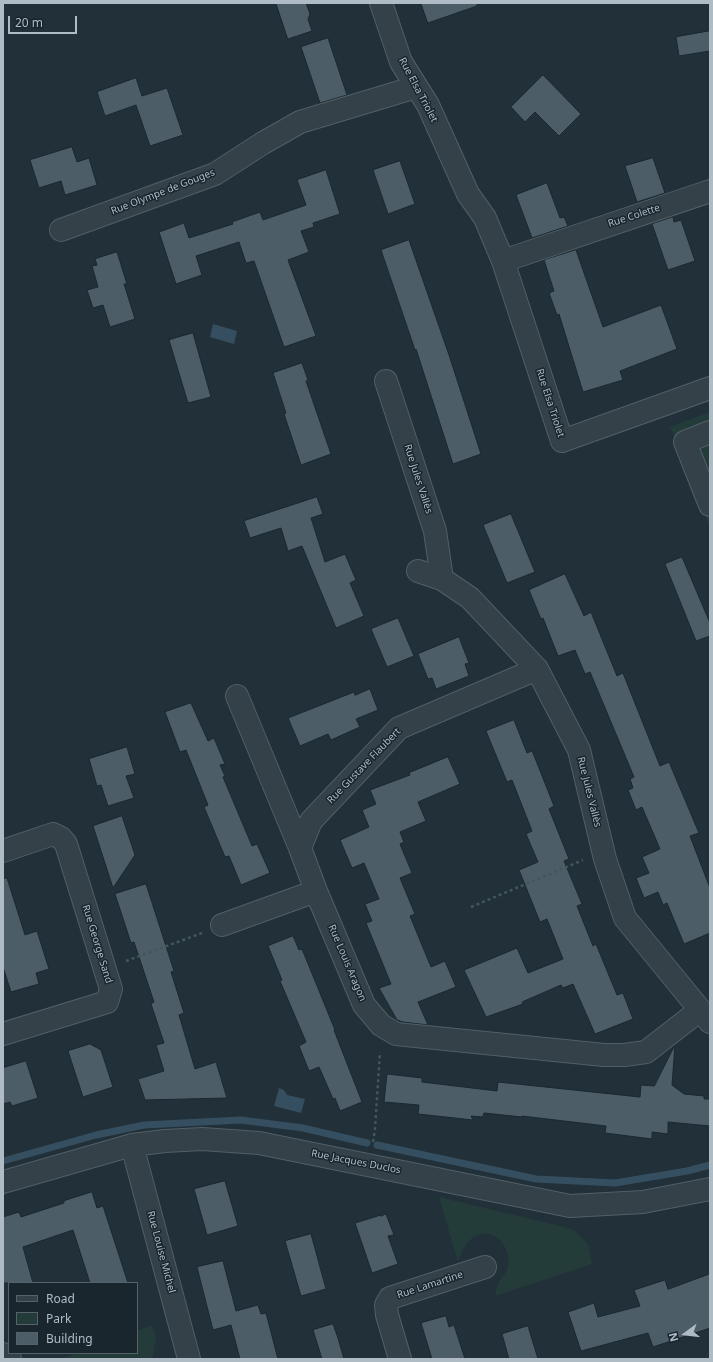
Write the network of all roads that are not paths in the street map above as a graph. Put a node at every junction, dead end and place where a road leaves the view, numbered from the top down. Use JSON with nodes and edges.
{"nodes":[{"id":1,"x":381,"y":3,"type":"edge"},
{"id":2,"x":416,"y":87,"type":"junction"},
{"id":3,"x":710,"y":191,"type":"edge"},
{"id":4,"x":61,"y":230,"type":"dead end"},
{"id":5,"x":503,"y":261,"type":"junction"},
{"id":6,"x":386,"y":381,"type":"dead end"},
{"id":7,"x":710,"y":388,"type":"edge"},
{"id":8,"x":710,"y":432,"type":"edge"},
{"id":9,"x":710,"y":505,"type":"edge"},
{"id":10,"x":418,"y":571,"type":"dead end"},
{"id":11,"x":442,"y":579,"type":"junction"},
{"id":12,"x":537,"y":669,"type":"junction"},
{"id":13,"x":237,"y":696,"type":"dead end"},
{"id":14,"x":300,"y":848,"type":"junction"},
{"id":15,"x":3,"y":851,"type":"edge"},
{"id":16,"x":316,"y":891,"type":"junction"},
{"id":17,"x":222,"y":925,"type":"road end"},
{"id":18,"x":705,"y":1016,"type":"edge"},
{"id":19,"x":3,"y":1034,"type":"edge"},
{"id":20,"x":132,"y":1145,"type":"junction"},
{"id":21,"x":3,"y":1182,"type":"edge"},
{"id":22,"x":710,"y":1189,"type":"edge"},
{"id":23,"x":485,"y":1267,"type":"dead end"},
{"id":24,"x":3,"y":1354,"type":"edge"},
{"id":25,"x":10,"y":1359,"type":"edge"},
{"id":26,"x":189,"y":1359,"type":"edge"},
{"id":27,"x":400,"y":1359,"type":"edge"}],
"edges":[{"from":1,"to":2,"type":"street","name":"Rue Elsa Triolet"},
{"from":2,"to":4,"type":"street","name":"Rue Olympe de Gouges"},
{"from":2,"to":5,"type":"street","name":"Rue Elsa Triolet"},
{"from":3,"to":5,"type":"street","name":"Rue Colette"},
{"from":5,"to":7,"type":"street","name":"Rue Elsa Triolet"},
{"from":6,"to":11,"type":"street","name":"Rue Jules Vallès"},
{"from":8,"to":9,"type":"street"},
{"from":10,"to":11,"type":"street","name":"Rue Jules Vallès"},
{"from":11,"to":12,"type":"street","name":"Rue Jules Vallès"},
{"from":12,"to":14,"type":"street","name":"Rue Gustave Flaubert"},
{"from":12,"to":18,"type":"street","name":"Rue Jules Vallès"},
{"from":13,"to":14,"type":"street","name":"Rue Louis Aragon"},
{"from":14,"to":16,"type":"street","name":"Rue Louis Aragon"},
{"from":15,"to":19,"type":"street","name":"Rue George Sand"},
{"from":16,"to":17,"type":"street"},
{"from":16,"to":18,"type":"street","name":"Rue Louis Aragon"},
{"from":20,"to":21,"type":"street","name":"Rue Jacques Duclos"},
{"from":20,"to":22,"type":"street","name":"Rue Jacques Duclos"},
{"from":20,"to":26,"type":"street","name":"Rue Louise Michel"},
{"from":23,"to":27,"type":"street","name":"Rue Lamartine"},
{"from":24,"to":25,"type":"street"}]}
